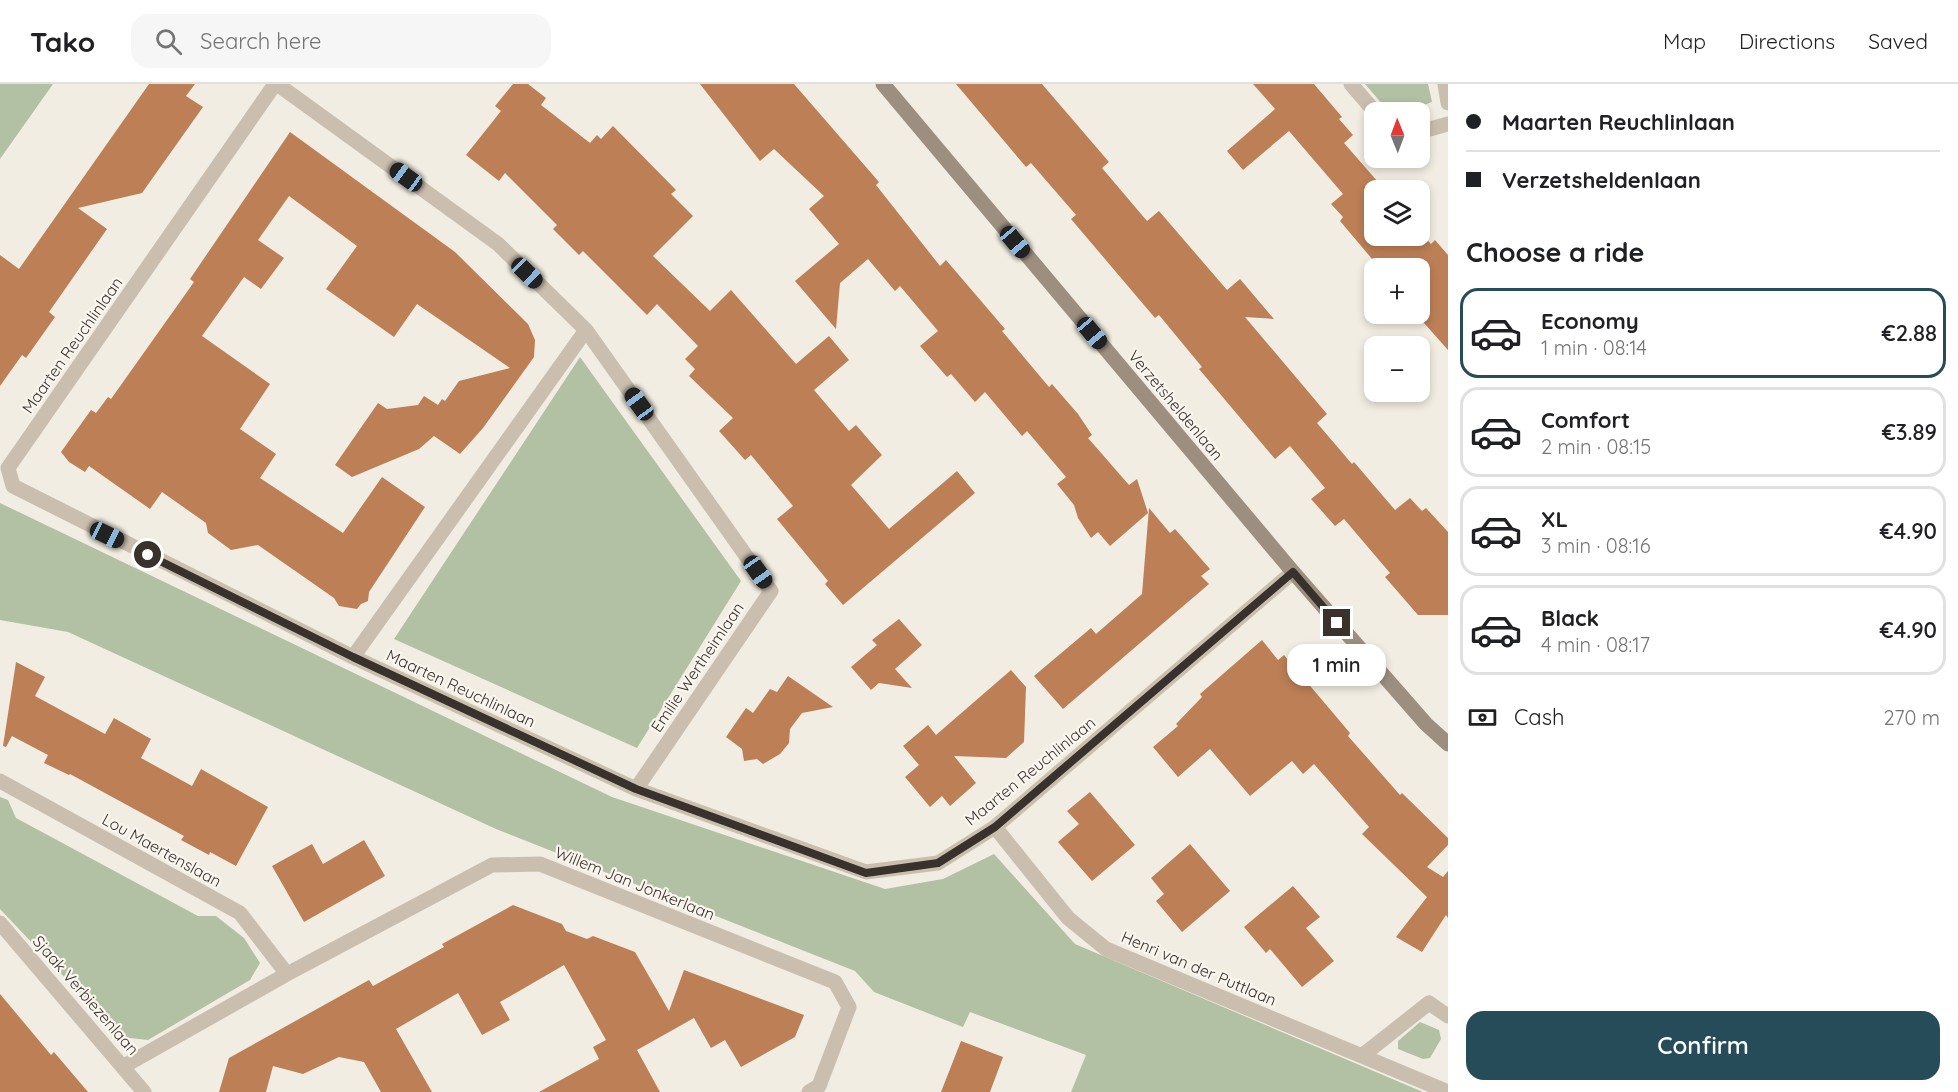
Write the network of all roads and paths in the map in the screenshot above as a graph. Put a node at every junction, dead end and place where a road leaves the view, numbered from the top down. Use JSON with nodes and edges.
{"nodes":[{"id":1,"x":276,"y":84,"type":"edge"},
{"id":2,"x":883,"y":84,"type":"edge"},
{"id":3,"x":1351,"y":84,"type":"edge"},
{"id":4,"x":1445,"y":84,"type":"edge"},
{"id":5,"x":1366,"y":102,"type":"edge"},
{"id":6,"x":1448,"y":103,"type":"edge"},
{"id":7,"x":1448,"y":124,"type":"edge"},
{"id":8,"x":1430,"y":129,"type":"edge"},
{"id":9,"x":586,"y":330,"type":"junction"},
{"id":10,"x":1293,"y":572,"type":"junction"},
{"id":11,"x":353,"y":657,"type":"junction"},
{"id":12,"x":1448,"y":744,"type":"edge"},
{"id":13,"x":0,"y":781,"type":"edge"},
{"id":14,"x":636,"y":789,"type":"junction"},
{"id":15,"x":995,"y":827,"type":"junction"},
{"id":16,"x":0,"y":923,"type":"edge"},
{"id":17,"x":287,"y":974,"type":"junction"},
{"id":18,"x":1448,"y":1016,"type":"edge"},
{"id":19,"x":1364,"y":1055,"type":"junction"},
{"id":20,"x":124,"y":1066,"type":"junction"},
{"id":21,"x":144,"y":1092,"type":"edge"},
{"id":22,"x":809,"y":1092,"type":"edge"},
{"id":23,"x":1448,"y":1092,"type":"edge"}],
"edges":[{"from":1,"to":9,"type":"street","name":"Emilie Wertheimlaan"},
{"from":1,"to":11,"type":"street","name":"Maarten Reuchlinlaan"},
{"from":2,"to":10,"type":"street","name":"Verzetsheldenlaan"},
{"from":3,"to":5,"type":"street"},
{"from":4,"to":6,"type":"street"},
{"from":7,"to":8,"type":"street"},
{"from":9,"to":11,"type":"street"},
{"from":9,"to":14,"type":"street","name":"Emilie Wertheimlaan"},
{"from":10,"to":12,"type":"street","name":"Verzetsheldenlaan"},
{"from":10,"to":15,"type":"street","name":"Maarten Reuchlinlaan"},
{"from":11,"to":14,"type":"street","name":"Maarten Reuchlinlaan"},
{"from":13,"to":17,"type":"street","name":"Lou Maertenslaan"},
{"from":14,"to":15,"type":"street","name":"Maarten Reuchlinlaan"},
{"from":15,"to":19,"type":"street","name":"Henri van der Puttlaan"},
{"from":16,"to":20,"type":"street","name":"Sjaak Verbiezenlaan"},
{"from":17,"to":20,"type":"street","name":"Willem Jan Jonkerlaan"},
{"from":17,"to":22,"type":"street","name":"Willem Jan Jonkerlaan"},
{"from":18,"to":19,"type":"street"},
{"from":19,"to":23,"type":"street","name":"Henri van der Puttlaan"},
{"from":20,"to":21,"type":"street","name":"Sjaak Verbiezenlaan"}]}
